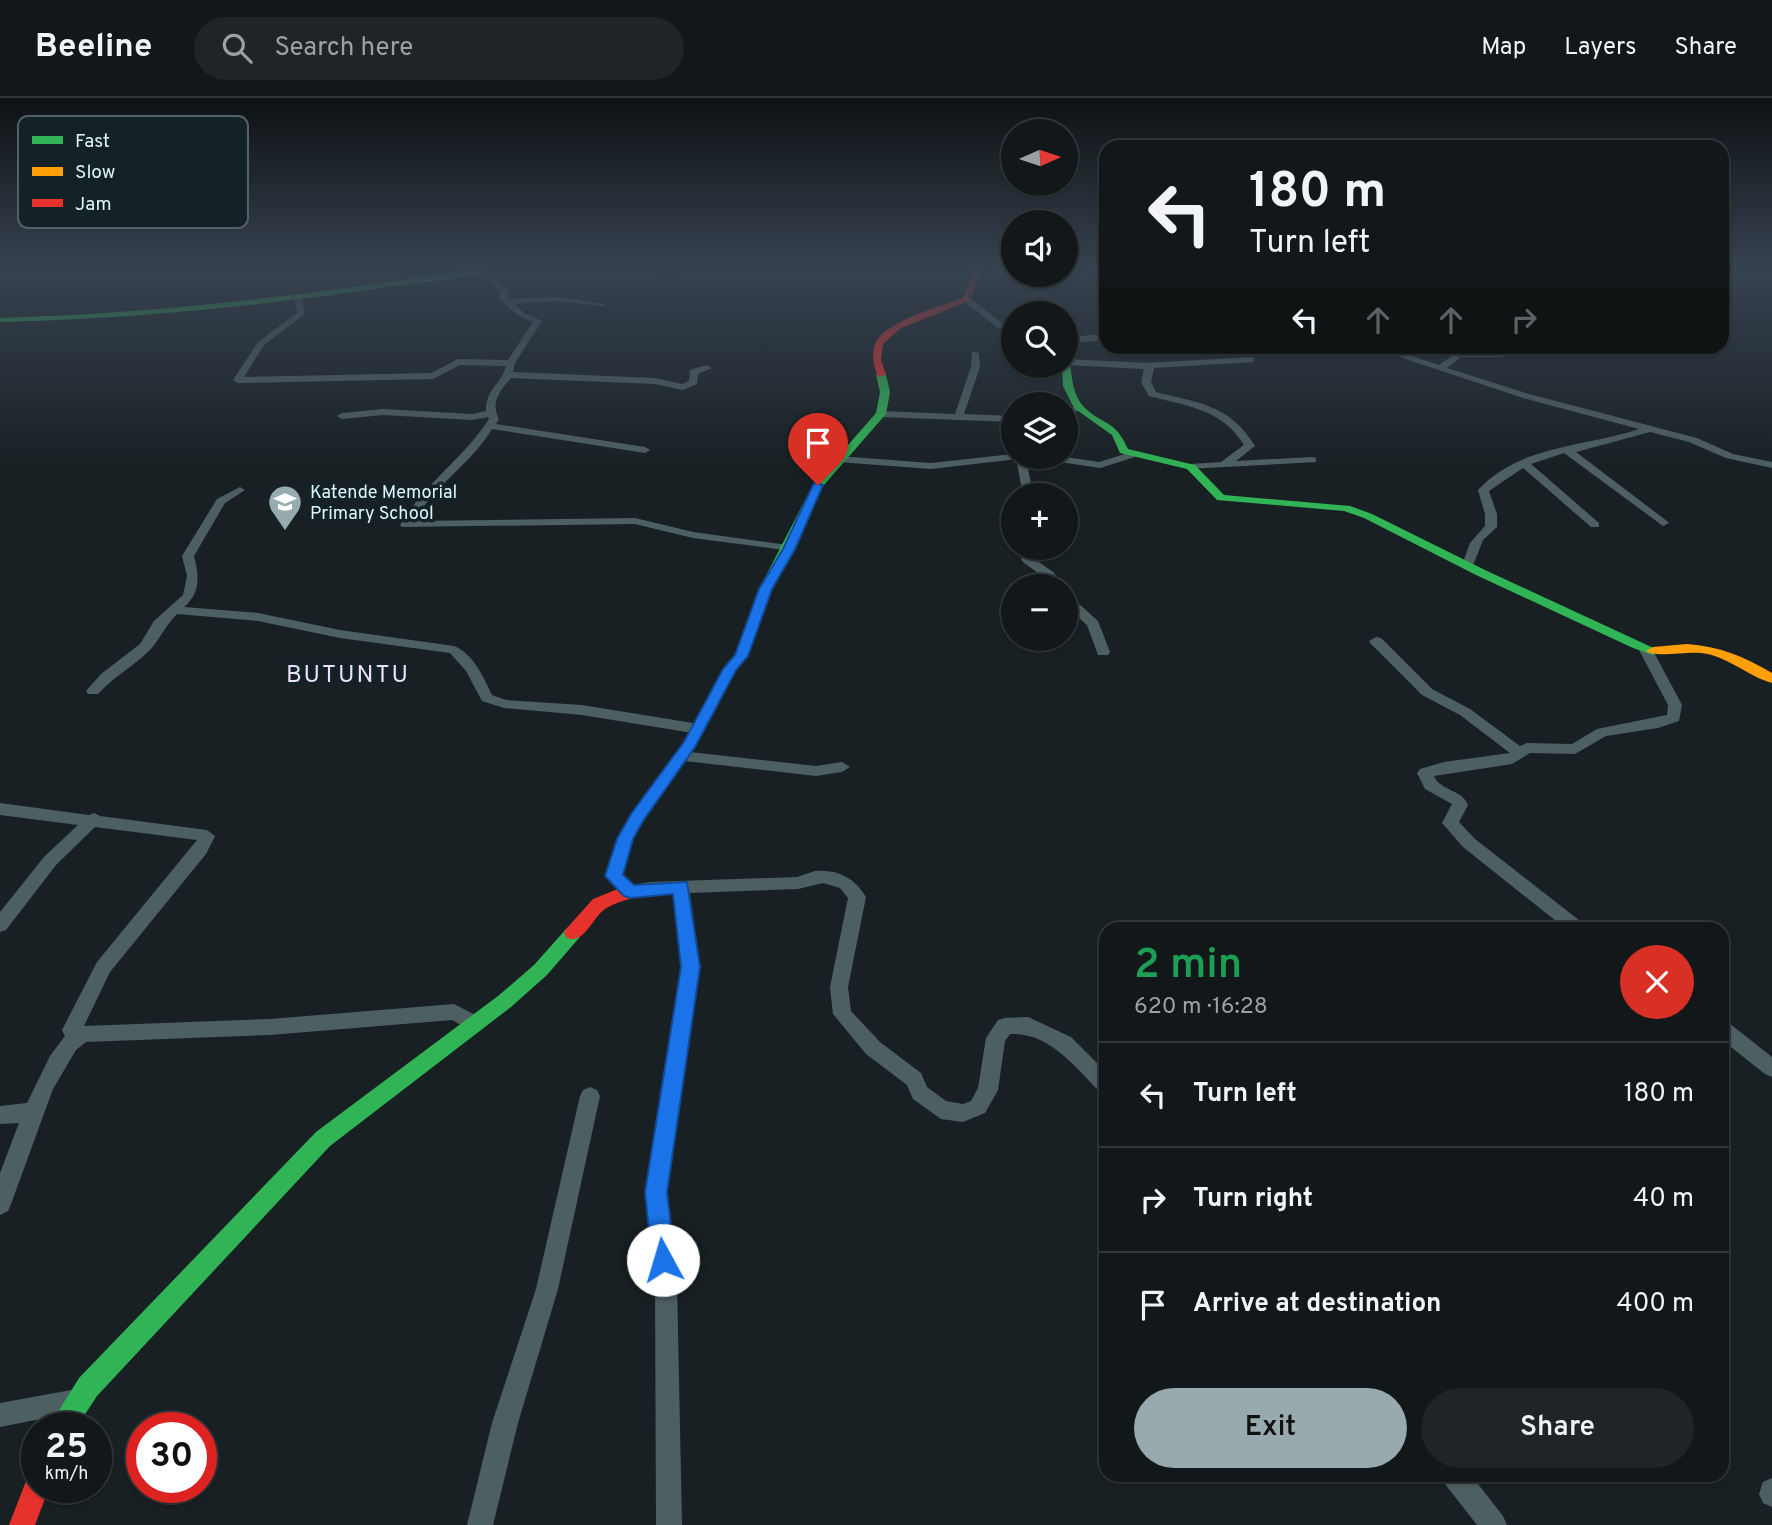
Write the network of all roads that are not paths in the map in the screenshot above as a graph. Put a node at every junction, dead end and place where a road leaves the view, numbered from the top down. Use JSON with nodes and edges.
{"nodes":[{"id":1,"x":270,"y":336,"type":"edge"},
{"id":2,"x":529,"y":336,"type":"edge"},
{"id":3,"x":885,"y":336,"type":"edge"},
{"id":4,"x":1099,"y":338,"type":"edge"},
{"id":5,"x":1078,"y":339,"type":"edge"},
{"id":6,"x":975,"y":353,"type":"dead end"},
{"id":7,"x":1398,"y":354,"type":"edge"},
{"id":8,"x":1459,"y":354,"type":"edge"},
{"id":9,"x":1459,"y":354,"type":"edge"},
{"id":10,"x":1503,"y":354,"type":"edge"},
{"id":11,"x":1251,"y":359,"type":"dead end"},
{"id":12,"x":511,"y":363,"type":"junction"},
{"id":13,"x":1078,"y":363,"type":"edge"},
{"id":14,"x":1147,"y":366,"type":"junction"},
{"id":15,"x":1443,"y":367,"type":"junction"},
{"id":16,"x":707,"y":368,"type":"dead end"},
{"id":17,"x":508,"y":375,"type":"junction"},
{"id":18,"x":491,"y":413,"type":"junction"},
{"id":19,"x":881,"y":414,"type":"junction"},
{"id":20,"x":1078,"y":414,"type":"edge"},
{"id":21,"x":342,"y":416,"type":"dead end"},
{"id":22,"x":959,"y":416,"type":"junction"},
{"id":23,"x":1001,"y":418,"type":"edge"},
{"id":24,"x":490,"y":426,"type":"junction"},
{"id":25,"x":1648,"y":429,"type":"junction"},
{"id":26,"x":645,"y":450,"type":"dead end"},
{"id":27,"x":1567,"y":450,"type":"junction"},
{"id":28,"x":1131,"y":455,"type":"junction"},
{"id":29,"x":1001,"y":458,"type":"edge"},
{"id":30,"x":838,"y":459,"type":"junction"},
{"id":31,"x":1312,"y":460,"type":"dead end"},
{"id":32,"x":1078,"y":462,"type":"edge"},
{"id":33,"x":1225,"y":464,"type":"junction"},
{"id":34,"x":1526,"y":465,"type":"junction"},
{"id":35,"x":1772,"y":465,"type":"edge"},
{"id":36,"x":1191,"y":467,"type":"junction"},
{"id":37,"x":240,"y":490,"type":"dead end"},
{"id":38,"x":1663,"y":523,"type":"dead end"},
{"id":39,"x":1595,"y":524,"type":"dead end"},
{"id":40,"x":789,"y":549,"type":"junction"},
{"id":41,"x":1028,"y":560,"type":"edge"},
{"id":42,"x":1468,"y":565,"type":"junction"},
{"id":43,"x":1048,"y":574,"type":"edge"},
{"id":44,"x":174,"y":610,"type":"junction"},
{"id":45,"x":1078,"y":610,"type":"edge"},
{"id":46,"x":1376,"y":641,"type":"dead end"},
{"id":47,"x":1646,"y":650,"type":"junction"},
{"id":48,"x":1103,"y":652,"type":"dead end"},
{"id":49,"x":1772,"y":679,"type":"edge"},
{"id":50,"x":93,"y":691,"type":"dead end"},
{"id":51,"x":699,"y":729,"type":"junction"},
{"id":52,"x":1519,"y":752,"type":"junction"},
{"id":53,"x":681,"y":756,"type":"junction"},
{"id":54,"x":842,"y":767,"type":"dead end"},
{"id":55,"x":0,"y":808,"type":"edge"},
{"id":56,"x":94,"y":819,"type":"junction"},
{"id":57,"x":614,"y":876,"type":"junction"},
{"id":58,"x":681,"y":887,"type":"junction"},
{"id":59,"x":631,"y":891,"type":"junction"},
{"id":60,"x":599,"y":904,"type":"junction"},
{"id":61,"x":1568,"y":922,"type":"edge"},
{"id":62,"x":0,"y":925,"type":"edge"},
{"id":63,"x":474,"y":1024,"type":"junction"},
{"id":64,"x":1729,"y":1034,"type":"edge"},
{"id":65,"x":75,"y":1037,"type":"junction"},
{"id":66,"x":1772,"y":1068,"type":"edge"},
{"id":67,"x":1099,"y":1078,"type":"edge"},
{"id":68,"x":590,"y":1097,"type":"dead end"},
{"id":69,"x":35,"y":1112,"type":"junction"},
{"id":70,"x":0,"y":1115,"type":"edge"},
{"id":71,"x":0,"y":1203,"type":"edge"},
{"id":72,"x":79,"y":1401,"type":"junction"},
{"id":73,"x":72,"y":1412,"type":"edge"},
{"id":74,"x":0,"y":1415,"type":"edge"},
{"id":75,"x":1460,"y":1482,"type":"edge"},
{"id":76,"x":30,"y":1503,"type":"edge"},
{"id":77,"x":22,"y":1525,"type":"edge"},
{"id":78,"x":480,"y":1525,"type":"edge"},
{"id":79,"x":669,"y":1525,"type":"edge"},
{"id":80,"x":1494,"y":1525,"type":"edge"}],
"edges":[{"from":1,"to":12,"type":"street"},
{"from":2,"to":12,"type":"street"},
{"from":3,"to":19,"type":"street"},
{"from":4,"to":5,"type":"street"},
{"from":6,"to":22,"type":"street"},
{"from":7,"to":15,"type":"street"},
{"from":8,"to":10,"type":"street"},
{"from":9,"to":15,"type":"street"},
{"from":11,"to":14,"type":"street"},
{"from":12,"to":17,"type":"street"},
{"from":13,"to":14,"type":"street"},
{"from":14,"to":33,"type":"street"},
{"from":15,"to":25,"type":"street"},
{"from":16,"to":17,"type":"street"},
{"from":17,"to":18,"type":"street"},
{"from":18,"to":21,"type":"street"},
{"from":18,"to":24,"type":"street"},
{"from":19,"to":22,"type":"street"},
{"from":19,"to":30,"type":"street"},
{"from":20,"to":28,"type":"street"},
{"from":22,"to":23,"type":"street"},
{"from":24,"to":26,"type":"street"},
{"from":24,"to":40,"type":"street"},
{"from":25,"to":27,"type":"street"},
{"from":25,"to":35,"type":"street"},
{"from":27,"to":34,"type":"street"},
{"from":27,"to":38,"type":"street"},
{"from":28,"to":32,"type":"street"},
{"from":28,"to":36,"type":"street"},
{"from":29,"to":30,"type":"street"},
{"from":30,"to":40,"type":"street"},
{"from":31,"to":33,"type":"street"},
{"from":33,"to":36,"type":"street"},
{"from":34,"to":39,"type":"street"},
{"from":34,"to":42,"type":"street"},
{"from":36,"to":42,"type":"street"},
{"from":37,"to":44,"type":"street"},
{"from":40,"to":51,"type":"street"},
{"from":41,"to":43,"type":"street"},
{"from":42,"to":47,"type":"street"},
{"from":44,"to":50,"type":"street"},
{"from":44,"to":51,"type":"street"},
{"from":45,"to":48,"type":"street"},
{"from":46,"to":52,"type":"street"},
{"from":47,"to":49,"type":"street"},
{"from":47,"to":52,"type":"street"},
{"from":51,"to":53,"type":"street"},
{"from":52,"to":61,"type":"street"},
{"from":53,"to":54,"type":"street"},
{"from":53,"to":57,"type":"street"},
{"from":55,"to":56,"type":"street"},
{"from":56,"to":62,"type":"street"},
{"from":56,"to":65,"type":"street"},
{"from":57,"to":59,"type":"street"},
{"from":57,"to":60,"type":"street"},
{"from":58,"to":59,"type":"street"},
{"from":58,"to":67,"type":"street"},
{"from":58,"to":79,"type":"street"},
{"from":59,"to":60,"type":"street"},
{"from":60,"to":63,"type":"street"},
{"from":63,"to":65,"type":"street"},
{"from":63,"to":72,"type":"street"},
{"from":64,"to":66,"type":"street"},
{"from":65,"to":69,"type":"street"},
{"from":68,"to":78,"type":"street"},
{"from":69,"to":70,"type":"street"},
{"from":69,"to":71,"type":"street"},
{"from":72,"to":73,"type":"street"},
{"from":72,"to":74,"type":"street"},
{"from":75,"to":80,"type":"street"},
{"from":76,"to":77,"type":"street"}]}
